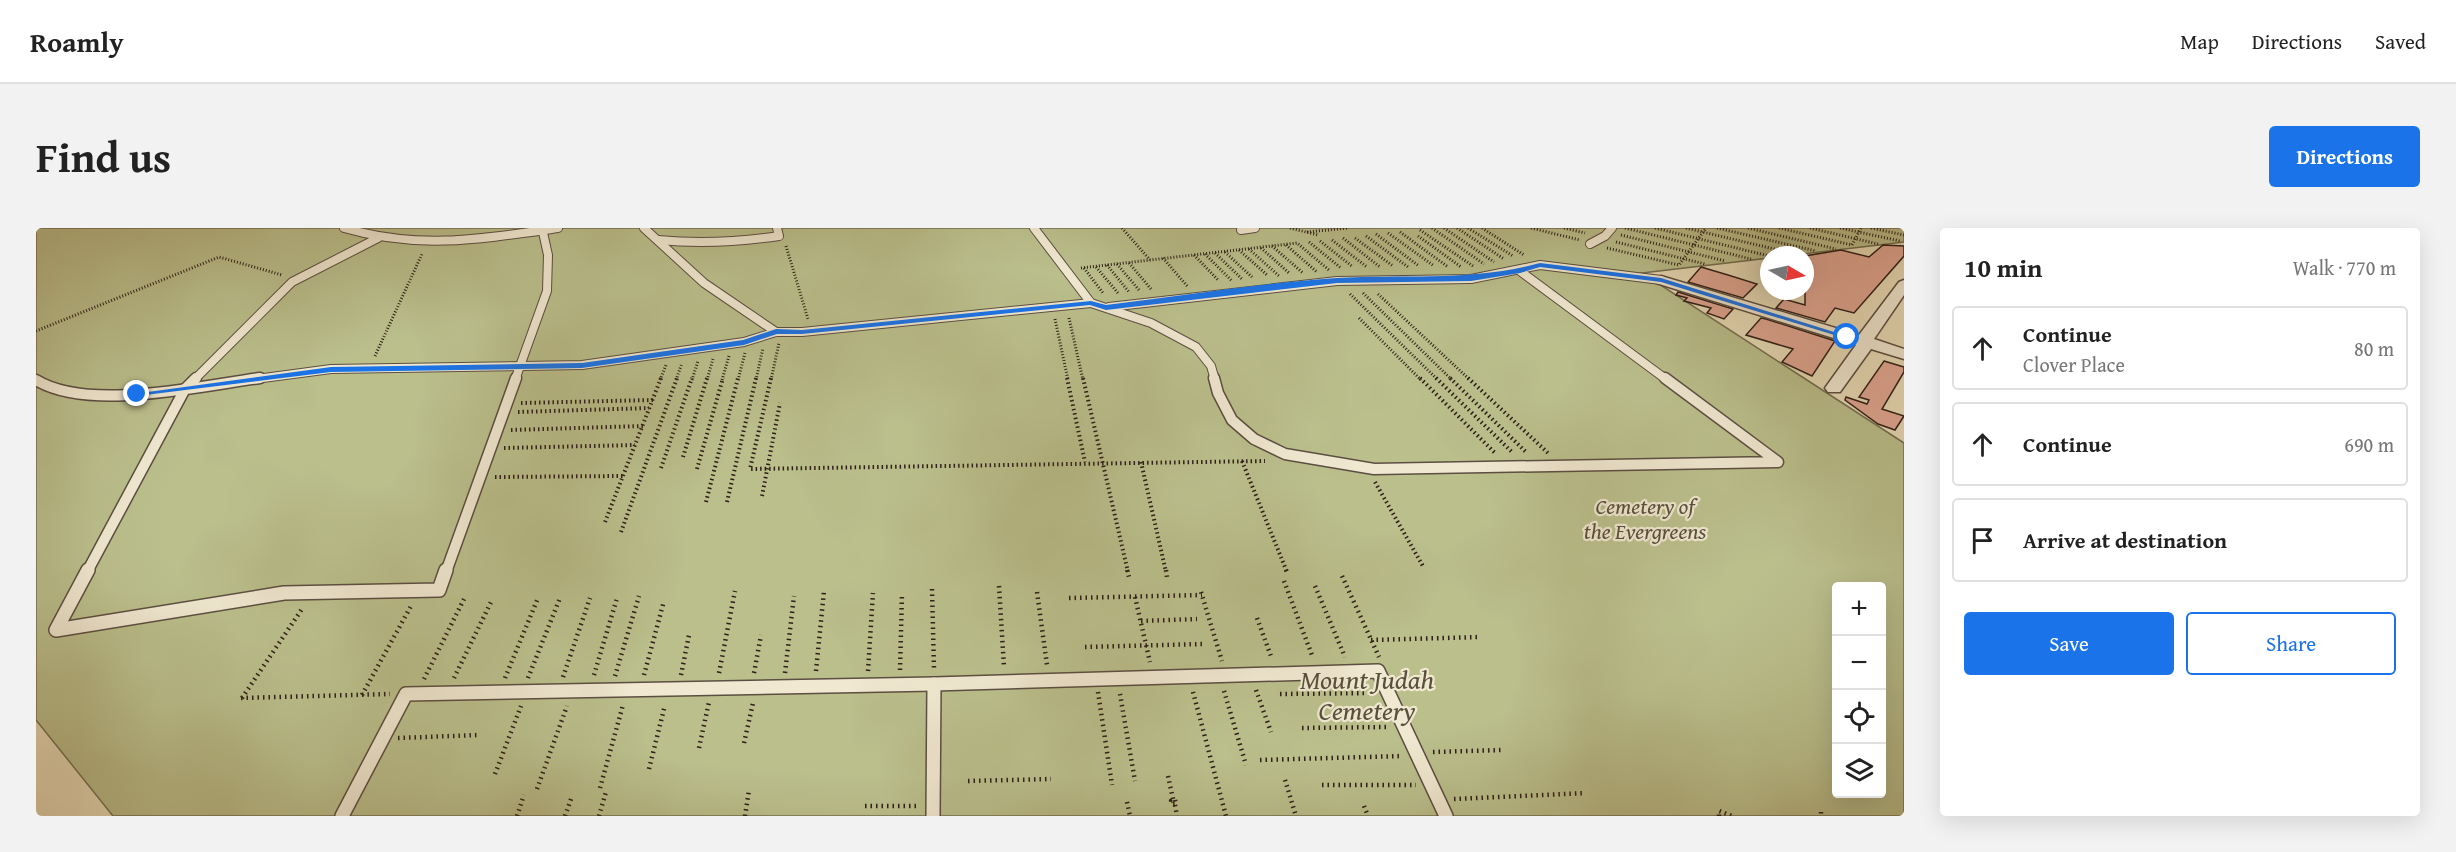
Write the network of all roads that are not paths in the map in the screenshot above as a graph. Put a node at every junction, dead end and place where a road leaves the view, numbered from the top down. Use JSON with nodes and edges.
{"nodes":[{"id":1,"x":344,"y":228,"type":"edge"},
{"id":2,"x":542,"y":228,"type":"edge"},
{"id":3,"x":558,"y":228,"type":"edge"},
{"id":4,"x":644,"y":228,"type":"edge"},
{"id":5,"x":1034,"y":228,"type":"edge"},
{"id":6,"x":1256,"y":228,"type":"edge"},
{"id":7,"x":1241,"y":230,"type":"dead end"},
{"id":8,"x":1610,"y":230,"type":"edge"},
{"id":9,"x":778,"y":232,"type":"edge"},
{"id":10,"x":378,"y":238,"type":"junction"},
{"id":11,"x":658,"y":240,"type":"junction"},
{"id":12,"x":1591,"y":243,"type":"road end"},
{"id":13,"x":1520,"y":271,"type":"junction"},
{"id":14,"x":1661,"y":280,"type":"joint"},
{"id":15,"x":1904,"y":285,"type":"edge"},
{"id":16,"x":1091,"y":303,"type":"junction"},
{"id":17,"x":1106,"y":307,"type":"junction"},
{"id":18,"x":779,"y":332,"type":"junction"},
{"id":19,"x":1864,"y":342,"type":"junction"},
{"id":20,"x":1904,"y":354,"type":"edge"},
{"id":21,"x":520,"y":366,"type":"junction"},
{"id":22,"x":36,"y":380,"type":"edge"},
{"id":23,"x":1834,"y":388,"type":"dead end"},
{"id":24,"x":185,"y":389,"type":"junction"},
{"id":25,"x":934,"y":684,"type":"junction"},
{"id":26,"x":934,"y":811,"type":"edge"},
{"id":27,"x":342,"y":816,"type":"edge"},
{"id":28,"x":1446,"y":816,"type":"edge"}],
"edges":[{"from":1,"to":10,"type":"lane"},
{"from":2,"to":3,"type":"lane"},
{"from":2,"to":10,"type":"lane"},
{"from":2,"to":21,"type":"lane"},
{"from":4,"to":11,"type":"lane"},
{"from":5,"to":16,"type":"lane"},
{"from":6,"to":7,"type":"lane"},
{"from":8,"to":12,"type":"lane"},
{"from":9,"to":11,"type":"lane"},
{"from":10,"to":24,"type":"lane"},
{"from":11,"to":18,"type":"lane"},
{"from":13,"to":14,"type":"lane"},
{"from":13,"to":17,"type":"lane"},
{"from":13,"to":17,"type":"lane"},
{"from":14,"to":19,"type":"street"},
{"from":15,"to":19,"type":"street"},
{"from":16,"to":17,"type":"lane"},
{"from":16,"to":18,"type":"lane"},
{"from":18,"to":21,"type":"lane"},
{"from":19,"to":20,"type":"street"},
{"from":19,"to":23,"type":"street"},
{"from":21,"to":24,"type":"lane"},
{"from":21,"to":24,"type":"lane"},
{"from":22,"to":24,"type":"lane"},
{"from":25,"to":26,"type":"lane"},
{"from":25,"to":27,"type":"lane"},
{"from":25,"to":28,"type":"lane"}]}
